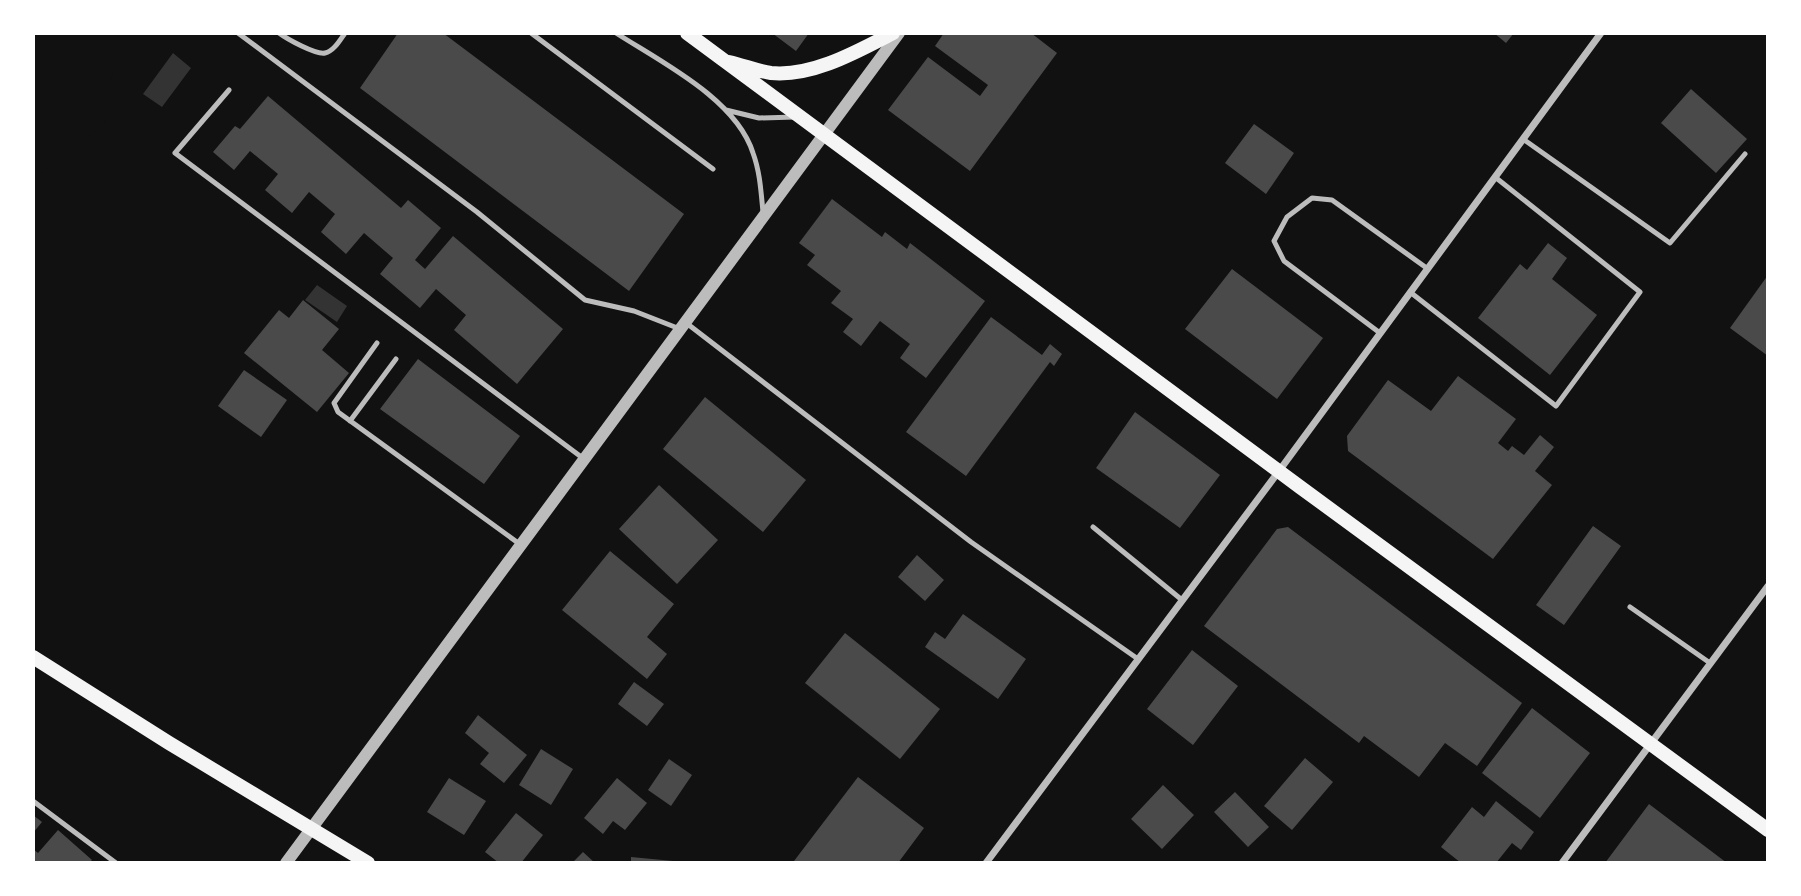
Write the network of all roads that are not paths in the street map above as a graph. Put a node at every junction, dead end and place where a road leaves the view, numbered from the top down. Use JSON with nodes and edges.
{"nodes":[{"id":1,"x":238,"y":33,"type":"edge"},
{"id":2,"x":279,"y":33,"type":"edge"},
{"id":3,"x":345,"y":33,"type":"edge"},
{"id":4,"x":531,"y":33,"type":"edge"},
{"id":5,"x":616,"y":33,"type":"edge"},
{"id":6,"x":687,"y":33,"type":"edge"},
{"id":7,"x":893,"y":33,"type":"edge"},
{"id":8,"x":900,"y":33,"type":"edge"},
{"id":9,"x":1601,"y":33,"type":"edge"},
{"id":10,"x":723,"y":60,"type":"junction"},
{"id":11,"x":229,"y":90,"type":"dead end"},
{"id":12,"x":726,"y":110,"type":"junction"},
{"id":13,"x":798,"y":117,"type":"junction"},
{"id":14,"x":824,"y":135,"type":"junction"},
{"id":15,"x":1523,"y":139,"type":"junction"},
{"id":16,"x":1745,"y":155,"type":"dead end"},
{"id":17,"x":713,"y":169,"type":"dead end"},
{"id":18,"x":1495,"y":177,"type":"junction"},
{"id":19,"x":764,"y":216,"type":"junction"},
{"id":20,"x":1428,"y":269,"type":"junction"},
{"id":21,"x":1410,"y":292,"type":"junction"},
{"id":22,"x":683,"y":325,"type":"junction"},
{"id":23,"x":1380,"y":333,"type":"junction"},
{"id":24,"x":377,"y":343,"type":"dead end"},
{"id":25,"x":396,"y":359,"type":"dead end"},
{"id":26,"x":349,"y":421,"type":"junction"},
{"id":27,"x":584,"y":459,"type":"junction"},
{"id":28,"x":1279,"y":471,"type":"junction"},
{"id":29,"x":1093,"y":527,"type":"dead end"},
{"id":30,"x":521,"y":544,"type":"junction"},
{"id":31,"x":1768,"y":586,"type":"edge"},
{"id":32,"x":1182,"y":600,"type":"junction"},
{"id":33,"x":1630,"y":607,"type":"dead end"},
{"id":34,"x":33,"y":657,"type":"edge"},
{"id":35,"x":1138,"y":659,"type":"junction"},
{"id":36,"x":1710,"y":663,"type":"junction"},
{"id":37,"x":1651,"y":743,"type":"junction"},
{"id":38,"x":33,"y":801,"type":"edge"},
{"id":39,"x":311,"y":829,"type":"junction"},
{"id":40,"x":1768,"y":830,"type":"edge"},
{"id":41,"x":116,"y":863,"type":"edge"},
{"id":42,"x":286,"y":863,"type":"edge"},
{"id":43,"x":368,"y":863,"type":"edge"},
{"id":44,"x":986,"y":863,"type":"edge"},
{"id":45,"x":1562,"y":863,"type":"edge"}],
"edges":[{"from":1,"to":22,"type":"lane"},
{"from":2,"to":3,"type":"lane"},
{"from":4,"to":17,"type":"lane"},
{"from":5,"to":12,"type":"lane"},
{"from":6,"to":10,"type":"main road"},
{"from":7,"to":10,"type":"main road"},
{"from":8,"to":14,"type":"street"},
{"from":9,"to":15,"type":"street"},
{"from":10,"to":13,"type":"main road"},
{"from":11,"to":27,"type":"lane"},
{"from":12,"to":13,"type":"lane"},
{"from":12,"to":19,"type":"lane"},
{"from":13,"to":14,"type":"main road"},
{"from":14,"to":19,"type":"street"},
{"from":14,"to":28,"type":"main road"},
{"from":15,"to":16,"type":"lane"},
{"from":15,"to":18,"type":"street"},
{"from":18,"to":20,"type":"street"},
{"from":18,"to":21,"type":"lane"},
{"from":19,"to":22,"type":"street"},
{"from":20,"to":21,"type":"street"},
{"from":20,"to":23,"type":"lane"},
{"from":21,"to":23,"type":"street"},
{"from":22,"to":27,"type":"street"},
{"from":22,"to":35,"type":"lane"},
{"from":23,"to":28,"type":"street"},
{"from":24,"to":26,"type":"lane"},
{"from":25,"to":26,"type":"lane"},
{"from":26,"to":30,"type":"lane"},
{"from":27,"to":30,"type":"street"},
{"from":28,"to":32,"type":"street"},
{"from":28,"to":37,"type":"main road"},
{"from":29,"to":32,"type":"lane"},
{"from":30,"to":39,"type":"street"},
{"from":31,"to":36,"type":"street"},
{"from":32,"to":35,"type":"street"},
{"from":33,"to":36,"type":"lane"},
{"from":34,"to":39,"type":"main road"},
{"from":35,"to":44,"type":"street"},
{"from":36,"to":37,"type":"street"},
{"from":37,"to":40,"type":"main road"},
{"from":37,"to":45,"type":"street"},
{"from":38,"to":41,"type":"lane"},
{"from":39,"to":42,"type":"street"},
{"from":39,"to":43,"type":"main road"}]}
